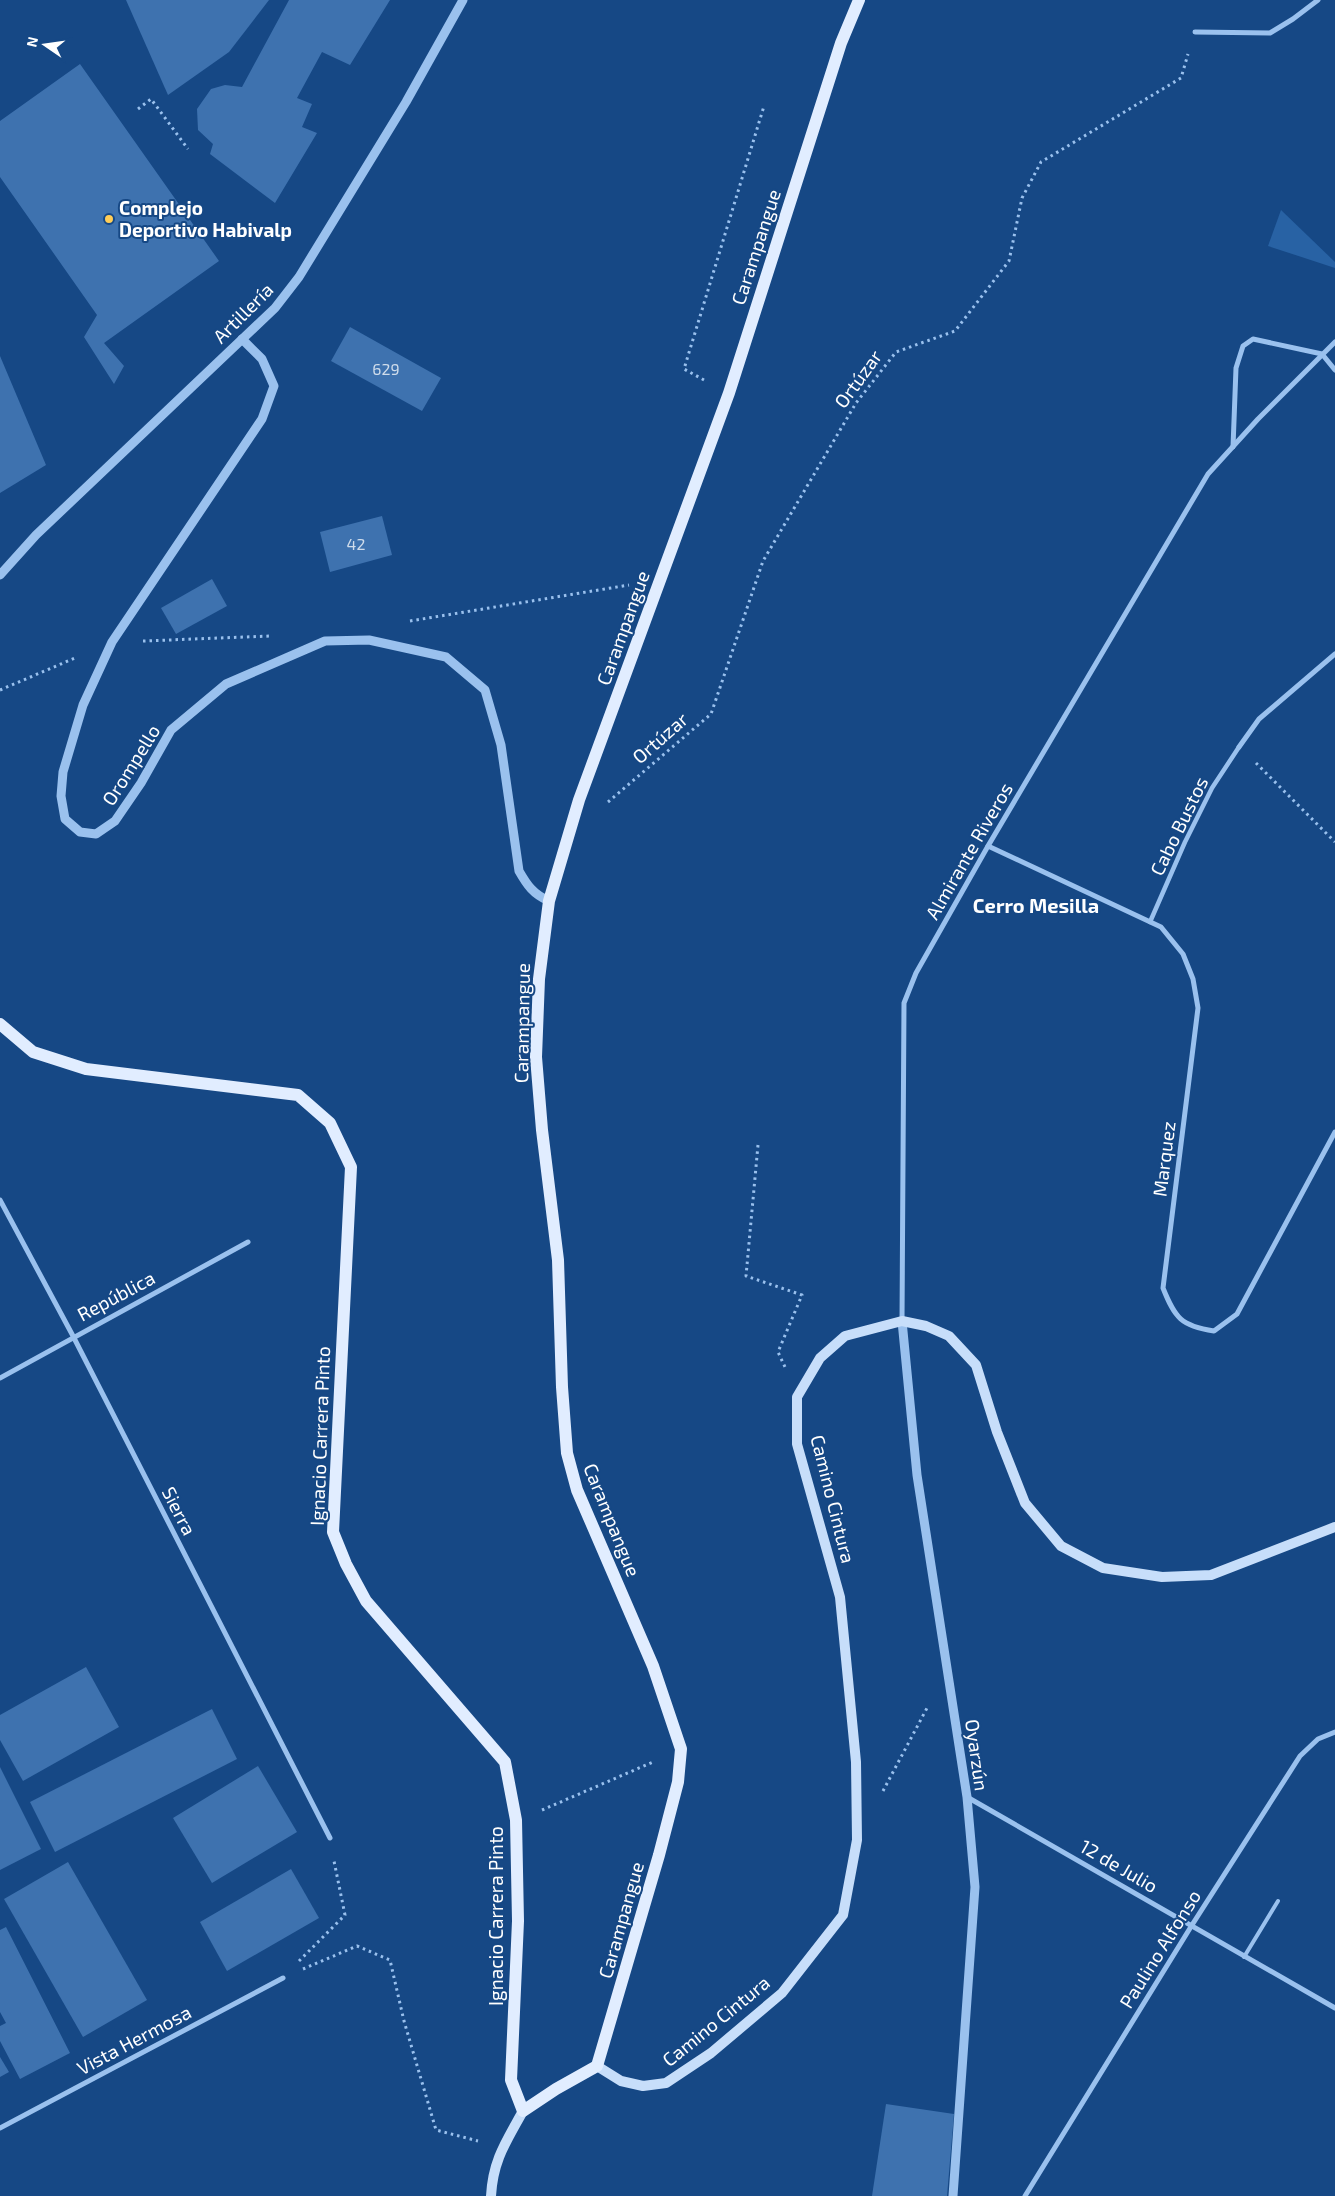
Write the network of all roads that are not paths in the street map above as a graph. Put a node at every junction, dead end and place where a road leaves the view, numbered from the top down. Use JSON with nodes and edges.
{"nodes":[{"id":1,"x":463,"y":0,"type":"edge"},
{"id":2,"x":860,"y":0,"type":"edge"},
{"id":3,"x":1318,"y":0,"type":"edge"},
{"id":4,"x":1195,"y":32,"type":"road end"},
{"id":5,"x":242,"y":339,"type":"junction"},
{"id":6,"x":1335,"y":342,"type":"edge"},
{"id":7,"x":1322,"y":354,"type":"junction"},
{"id":8,"x":1335,"y":370,"type":"edge"},
{"id":9,"x":1233,"y":447,"type":"junction"},
{"id":10,"x":0,"y":575,"type":"edge"},
{"id":11,"x":1335,"y":654,"type":"edge"},
{"id":12,"x":1239,"y":747,"type":"joint"},
{"id":13,"x":988,"y":846,"type":"junction"},
{"id":14,"x":549,"y":901,"type":"junction"},
{"id":15,"x":1150,"y":922,"type":"junction"},
{"id":16,"x":0,"y":1024,"type":"edge"},
{"id":17,"x":1335,"y":1132,"type":"edge"},
{"id":18,"x":0,"y":1200,"type":"edge"},
{"id":19,"x":248,"y":1242,"type":"dead end"},
{"id":20,"x":902,"y":1321,"type":"junction"},
{"id":21,"x":73,"y":1336,"type":"junction"},
{"id":22,"x":0,"y":1378,"type":"edge"},
{"id":23,"x":1335,"y":1527,"type":"edge"},
{"id":24,"x":1335,"y":1732,"type":"edge"},
{"id":25,"x":967,"y":1797,"type":"junction"},
{"id":26,"x":330,"y":1838,"type":"road end"},
{"id":27,"x":1278,"y":1901,"type":"dead end"},
{"id":28,"x":1192,"y":1925,"type":"junction"},
{"id":29,"x":1244,"y":1957,"type":"junction"},
{"id":30,"x":283,"y":1978,"type":"road end"},
{"id":31,"x":1335,"y":2008,"type":"edge"},
{"id":32,"x":597,"y":2066,"type":"junction"},
{"id":33,"x":523,"y":2111,"type":"junction"},
{"id":34,"x":0,"y":2128,"type":"edge"},
{"id":35,"x":492,"y":2196,"type":"edge"},
{"id":36,"x":953,"y":2196,"type":"edge"},
{"id":37,"x":1025,"y":2196,"type":"edge"}],
"edges":[{"from":1,"to":5,"type":"street","name":"Artillería"},
{"from":2,"to":14,"type":"main road","name":"Carampangue"},
{"from":3,"to":4,"type":"street"},
{"from":5,"to":10,"type":"street","name":"Artillería"},
{"from":5,"to":14,"type":"street","name":"Orompello"},
{"from":6,"to":7,"type":"street","name":"Almirante Riveros"},
{"from":7,"to":8,"type":"street"},
{"from":7,"to":9,"type":"street","name":"Almirante Riveros"},
{"from":7,"to":9,"type":"street"},
{"from":9,"to":13,"type":"street","name":"Almirante Riveros"},
{"from":11,"to":12,"type":"street","name":"Cabo Bustos"},
{"from":12,"to":15,"type":"street","name":"Cabo Bustos"},
{"from":13,"to":15,"type":"street","name":"Marquez"},
{"from":13,"to":20,"type":"street","name":"Almirante Riveros"},
{"from":14,"to":32,"type":"main road","name":"Carampangue"},
{"from":15,"to":17,"type":"street","name":"Marquez"},
{"from":16,"to":33,"type":"main road","name":"Ignacio Carrera Pinto"},
{"from":18,"to":21,"type":"street","name":"Sierra"},
{"from":19,"to":21,"type":"street","name":"República"},
{"from":20,"to":23,"type":"main road"},
{"from":20,"to":25,"type":"street","name":"Oyarzún"},
{"from":20,"to":32,"type":"main road","name":"Camino Cintura"},
{"from":21,"to":22,"type":"street","name":"República"},
{"from":21,"to":26,"type":"street","name":"Sierra"},
{"from":24,"to":28,"type":"street","name":"Paulino Alfonso"},
{"from":25,"to":28,"type":"street","name":"12 de Julio"},
{"from":25,"to":36,"type":"street","name":"Oyarzún"},
{"from":27,"to":29,"type":"lane"},
{"from":28,"to":29,"type":"street","name":"12 de Julio"},
{"from":28,"to":37,"type":"street","name":"Paulino Alfonso"},
{"from":29,"to":31,"type":"street","name":"12 de Julio"},
{"from":30,"to":34,"type":"street","name":"Vista Hermosa"},
{"from":32,"to":33,"type":"main road"},
{"from":33,"to":35,"type":"main road"}]}
